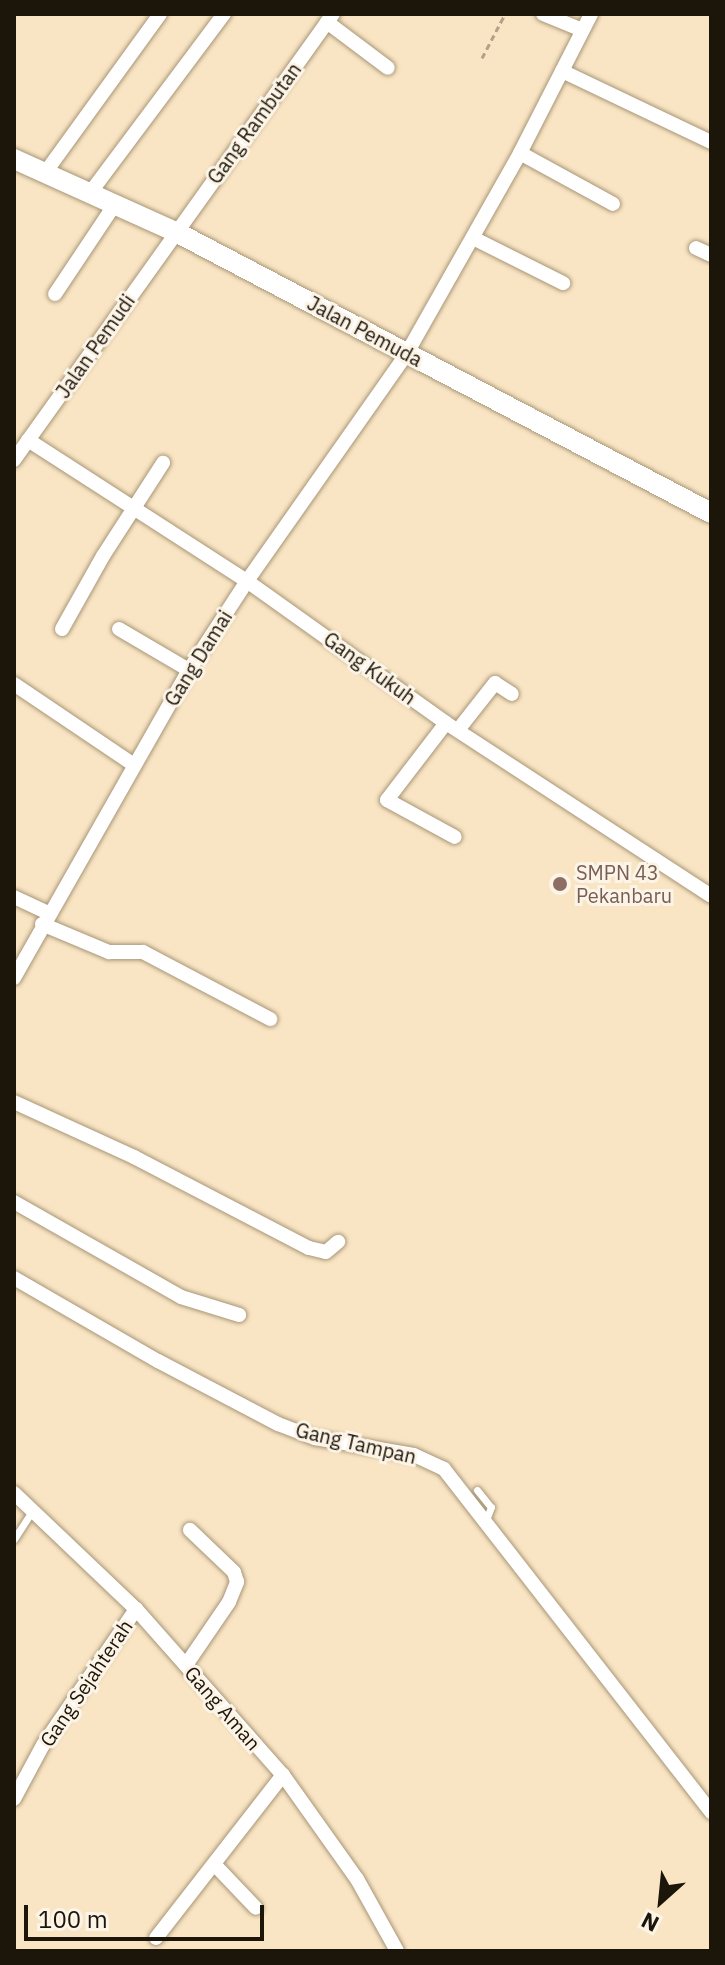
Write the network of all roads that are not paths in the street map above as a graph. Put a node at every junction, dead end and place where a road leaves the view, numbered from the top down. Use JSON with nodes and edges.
{"nodes":[{"id":1,"x":160,"y":14,"type":"edge"},
{"id":2,"x":224,"y":14,"type":"edge"},
{"id":3,"x":543,"y":14,"type":"edge"},
{"id":4,"x":591,"y":14,"type":"edge"},
{"id":5,"x":330,"y":18,"type":"edge"},
{"id":6,"x":582,"y":30,"type":"junction"},
{"id":7,"x":388,"y":68,"type":"dead end"},
{"id":8,"x":562,"y":71,"type":"junction"},
{"id":9,"x":711,"y":142,"type":"edge"},
{"id":10,"x":520,"y":153,"type":"junction"},
{"id":11,"x":14,"y":159,"type":"edge"},
{"id":12,"x":45,"y":173,"type":"junction"},
{"id":13,"x":90,"y":193,"type":"junction"},
{"id":14,"x":115,"y":204,"type":"junction"},
{"id":15,"x":613,"y":204,"type":"dead end"},
{"id":16,"x":176,"y":232,"type":"junction"},
{"id":17,"x":473,"y":238,"type":"junction"},
{"id":18,"x":696,"y":248,"type":"dead end"},
{"id":19,"x":711,"y":255,"type":"edge"},
{"id":20,"x":563,"y":283,"type":"dead end"},
{"id":21,"x":55,"y":294,"type":"dead end"},
{"id":22,"x":407,"y":353,"type":"junction"},
{"id":23,"x":28,"y":440,"type":"junction"},
{"id":24,"x":14,"y":460,"type":"edge"},
{"id":25,"x":163,"y":463,"type":"dead end"},
{"id":26,"x":135,"y":510,"type":"junction"},
{"id":27,"x":711,"y":513,"type":"edge"},
{"id":28,"x":247,"y":581,"type":"junction"},
{"id":29,"x":62,"y":629,"type":"dead end"},
{"id":30,"x":119,"y":629,"type":"dead end"},
{"id":31,"x":189,"y":670,"type":"junction"},
{"id":32,"x":14,"y":684,"type":"edge"},
{"id":33,"x":512,"y":694,"type":"dead end"},
{"id":34,"x":452,"y":726,"type":"junction"},
{"id":35,"x":134,"y":765,"type":"junction"},
{"id":36,"x":455,"y":837,"type":"dead end"},
{"id":37,"x":711,"y":896,"type":"edge"},
{"id":38,"x":14,"y":897,"type":"edge"},
{"id":39,"x":46,"y":918,"type":"junction"},
{"id":40,"x":14,"y":978,"type":"edge"},
{"id":41,"x":270,"y":1019,"type":"dead end"},
{"id":42,"x":14,"y":1102,"type":"edge"},
{"id":43,"x":14,"y":1202,"type":"edge"},
{"id":44,"x":338,"y":1242,"type":"dead end"},
{"id":45,"x":14,"y":1278,"type":"edge"},
{"id":46,"x":239,"y":1315,"type":"dead end"},
{"id":47,"x":477,"y":1490,"type":"dead end"},
{"id":48,"x":14,"y":1493,"type":"edge"},
{"id":49,"x":33,"y":1509,"type":"junction"},
{"id":50,"x":486,"y":1520,"type":"junction"},
{"id":51,"x":190,"y":1530,"type":"dead end"},
{"id":52,"x":14,"y":1539,"type":"edge"},
{"id":53,"x":136,"y":1609,"type":"junction"},
{"id":54,"x":186,"y":1665,"type":"junction"},
{"id":55,"x":283,"y":1775,"type":"junction"},
{"id":56,"x":14,"y":1799,"type":"edge"},
{"id":57,"x":711,"y":1812,"type":"edge"},
{"id":58,"x":215,"y":1865,"type":"junction"},
{"id":59,"x":256,"y":1908,"type":"dead end"},
{"id":60,"x":156,"y":1938,"type":"dead end"},
{"id":61,"x":397,"y":1951,"type":"edge"}],
"edges":[{"from":1,"to":12,"type":"street"},
{"from":2,"to":13,"type":"street"},
{"from":3,"to":6,"type":"street"},
{"from":4,"to":6,"type":"street","name":"Gang Damai"},
{"from":5,"to":7,"type":"street"},
{"from":5,"to":16,"type":"street","name":"Gang Rambutan"},
{"from":6,"to":8,"type":"street","name":"Gang Damai"},
{"from":8,"to":9,"type":"street"},
{"from":8,"to":10,"type":"street","name":"Gang Damai"},
{"from":10,"to":15,"type":"street"},
{"from":10,"to":17,"type":"street","name":"Gang Damai"},
{"from":11,"to":12,"type":"main road","name":"Jalan Pemuda"},
{"from":12,"to":13,"type":"main road","name":"Jalan Pemuda"},
{"from":13,"to":14,"type":"main road","name":"Jalan Pemuda"},
{"from":14,"to":16,"type":"main road","name":"Jalan Pemuda"},
{"from":14,"to":21,"type":"street"},
{"from":16,"to":22,"type":"main road","name":"Jalan Pemuda"},
{"from":16,"to":23,"type":"street","name":"Jalan Pemudi"},
{"from":17,"to":20,"type":"street"},
{"from":17,"to":22,"type":"street","name":"Gang Damai"},
{"from":18,"to":19,"type":"street"},
{"from":22,"to":27,"type":"main road","name":"Jalan Pemuda"},
{"from":22,"to":28,"type":"street","name":"Gang Damai"},
{"from":23,"to":24,"type":"street","name":"Jalan Pemudi"},
{"from":23,"to":26,"type":"street","name":"Gang Kukuh"},
{"from":25,"to":26,"type":"street"},
{"from":26,"to":28,"type":"street","name":"Gang Kukuh"},
{"from":26,"to":29,"type":"street"},
{"from":28,"to":31,"type":"street","name":"Gang Damai"},
{"from":28,"to":34,"type":"street","name":"Gang Kukuh"},
{"from":30,"to":31,"type":"street"},
{"from":31,"to":35,"type":"street","name":"Gang Damai"},
{"from":32,"to":35,"type":"street"},
{"from":33,"to":34,"type":"street"},
{"from":34,"to":36,"type":"street"},
{"from":34,"to":37,"type":"street","name":"Gang Kukuh"},
{"from":35,"to":39,"type":"street","name":"Gang Damai"},
{"from":38,"to":39,"type":"street"},
{"from":39,"to":40,"type":"street","name":"Gang Damai"},
{"from":39,"to":41,"type":"street"},
{"from":42,"to":44,"type":"street"},
{"from":43,"to":46,"type":"street"},
{"from":45,"to":50,"type":"street","name":"Gang Tampan"},
{"from":47,"to":50,"type":"lane"},
{"from":48,"to":49,"type":"street","name":"Gang Aman"},
{"from":49,"to":52,"type":"lane"},
{"from":49,"to":53,"type":"street","name":"Gang Aman"},
{"from":50,"to":57,"type":"street","name":"Gang Tampan"},
{"from":51,"to":54,"type":"street"},
{"from":53,"to":54,"type":"street","name":"Gang Aman"},
{"from":53,"to":56,"type":"street","name":"Gang Sejahterah"},
{"from":54,"to":55,"type":"street","name":"Gang Aman"},
{"from":55,"to":58,"type":"street"},
{"from":55,"to":61,"type":"street","name":"Gang Aman"},
{"from":58,"to":59,"type":"street"},
{"from":58,"to":60,"type":"street"}]}
